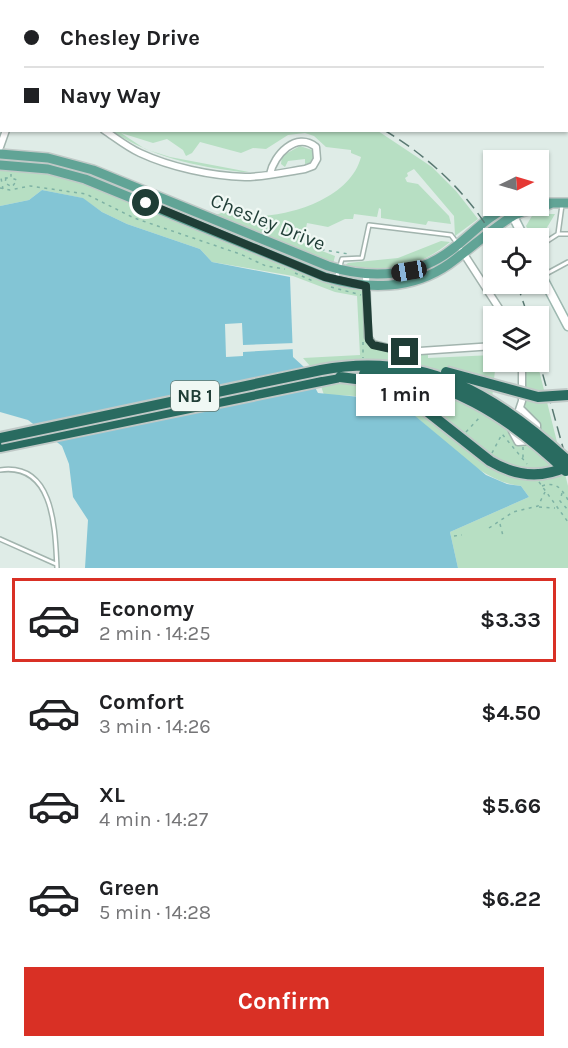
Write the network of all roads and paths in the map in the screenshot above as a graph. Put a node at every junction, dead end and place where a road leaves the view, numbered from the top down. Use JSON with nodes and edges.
{"nodes":[{"id":1,"x":5,"y":132,"type":"edge"},
{"id":2,"x":108,"y":132,"type":"edge"},
{"id":3,"x":0,"y":147,"type":"edge"},
{"id":4,"x":0,"y":154,"type":"edge"},
{"id":5,"x":1,"y":169,"type":"edge"},
{"id":6,"x":270,"y":174,"type":"junction"},
{"id":7,"x":107,"y":176,"type":"junction"},
{"id":8,"x":6,"y":177,"type":"junction"},
{"id":9,"x":104,"y":186,"type":"junction"},
{"id":10,"x":2,"y":189,"type":"edge"},
{"id":11,"x":565,"y":203,"type":"edge"},
{"id":12,"x":550,"y":204,"type":"edge"},
{"id":13,"x":494,"y":216,"type":"edge"},
{"id":14,"x":513,"y":216,"type":"joint"},
{"id":15,"x":519,"y":228,"type":"edge"},
{"id":16,"x":558,"y":234,"type":"junction"},
{"id":17,"x":568,"y":234,"type":"edge"},
{"id":18,"x":549,"y":240,"type":"edge"},
{"id":19,"x":318,"y":245,"type":"dead end"},
{"id":20,"x":460,"y":249,"type":"junction"},
{"id":21,"x":363,"y":256,"type":"junction"},
{"id":22,"x":568,"y":262,"type":"edge"},
{"id":23,"x":549,"y":269,"type":"edge"},
{"id":24,"x":338,"y":270,"type":"junction"},
{"id":25,"x":366,"y":275,"type":"junction"},
{"id":26,"x":315,"y":282,"type":"dead end"},
{"id":27,"x":332,"y":283,"type":"junction"},
{"id":28,"x":366,"y":286,"type":"junction"},
{"id":29,"x":549,"y":290,"type":"edge"},
{"id":30,"x":361,"y":304,"type":"dead end"},
{"id":31,"x":497,"y":306,"type":"edge"},
{"id":32,"x":568,"y":326,"type":"edge"},
{"id":33,"x":362,"y":333,"type":"dead end"},
{"id":34,"x":483,"y":346,"type":"edge"},
{"id":35,"x":364,"y":364,"type":"dead end"},
{"id":36,"x":390,"y":365,"type":"junction"},
{"id":37,"x":523,"y":372,"type":"edge"},
{"id":38,"x":340,"y":376,"type":"junction"},
{"id":39,"x":568,"y":395,"type":"edge"},
{"id":40,"x":520,"y":408,"type":"junction"},
{"id":41,"x":474,"y":423,"type":"dead end"},
{"id":42,"x":463,"y":435,"type":"dead end"},
{"id":43,"x":0,"y":438,"type":"edge"},
{"id":44,"x":522,"y":443,"type":"junction"},
{"id":45,"x":0,"y":447,"type":"edge"},
{"id":46,"x":491,"y":455,"type":"dead end"},
{"id":47,"x":523,"y":459,"type":"junction"},
{"id":48,"x":568,"y":463,"type":"edge"},
{"id":49,"x":523,"y":466,"type":"dead end"},
{"id":50,"x":0,"y":470,"type":"edge"},
{"id":51,"x":568,"y":473,"type":"edge"},
{"id":52,"x":535,"y":477,"type":"dead end"},
{"id":53,"x":542,"y":486,"type":"junction"},
{"id":54,"x":546,"y":492,"type":"junction"},
{"id":55,"x":563,"y":492,"type":"junction"},
{"id":56,"x":568,"y":500,"type":"edge"},
{"id":57,"x":538,"y":506,"type":"junction"},
{"id":58,"x":556,"y":508,"type":"junction"},
{"id":59,"x":568,"y":510,"type":"edge"},
{"id":60,"x":568,"y":522,"type":"edge"},
{"id":61,"x":500,"y":523,"type":"junction"},
{"id":62,"x":489,"y":528,"type":"dead end"},
{"id":63,"x":462,"y":535,"type":"dead end"},
{"id":64,"x":454,"y":536,"type":"dead end"},
{"id":65,"x":503,"y":537,"type":"dead end"},
{"id":66,"x":0,"y":539,"type":"edge"},
{"id":67,"x":56,"y":566,"type":"edge"}],
"edges":[{"from":1,"to":3,"type":"street"},
{"from":2,"to":6,"type":"street"},
{"from":4,"to":7,"type":"main road","name":"Chesley Drive"},
{"from":5,"to":8,"type":"path"},
{"from":5,"to":9,"type":"main road","name":"Chesley Drive"},
{"from":6,"to":6,"type":"street"},
{"from":7,"to":9,"type":"main road"},
{"from":7,"to":24,"type":"main road","name":"Chesley Drive"},
{"from":8,"to":8,"type":"path"},
{"from":8,"to":10,"type":"path"},
{"from":9,"to":27,"type":"main road","name":"Chesley Drive"},
{"from":10,"to":26,"type":"path"},
{"from":11,"to":12,"type":"main road","name":"Chesley Drive"},
{"from":11,"to":16,"type":"lane"},
{"from":13,"to":20,"type":"main road","name":"Chesley Drive"},
{"from":14,"to":15,"type":"main road"},
{"from":14,"to":20,"type":"main road","name":"Chesley Drive"},
{"from":16,"to":17,"type":"lane"},
{"from":16,"to":18,"type":"lane"},
{"from":19,"to":21,"type":"path"},
{"from":20,"to":21,"type":"lane"},
{"from":20,"to":25,"type":"main road","name":"Chesley Drive"},
{"from":20,"to":28,"type":"main road","name":"Chesley Drive"},
{"from":20,"to":31,"type":"street"},
{"from":21,"to":24,"type":"lane"},
{"from":22,"to":23,"type":"lane"},
{"from":24,"to":25,"type":"main road","name":"Chesley Drive"},
{"from":24,"to":27,"type":"lane"},
{"from":25,"to":28,"type":"street"},
{"from":27,"to":28,"type":"main road","name":"Chesley Drive"},
{"from":27,"to":30,"type":"path"},
{"from":28,"to":34,"type":"street"},
{"from":29,"to":32,"type":"main road"},
{"from":33,"to":35,"type":"path"},
{"from":36,"to":39,"type":"highway","bridge":true},
{"from":36,"to":43,"type":"highway","number":"NB 1","bridge":true},
{"from":36,"to":48,"type":"highway","number":"NB 1","bridge":true},
{"from":37,"to":40,"type":"street"},
{"from":38,"to":45,"type":"highway","number":"NB 1"},
{"from":38,"to":48,"type":"highway","bridge":true},
{"from":38,"to":51,"type":"highway","number":"NB 1","bridge":true},
{"from":40,"to":44,"type":"street"},
{"from":40,"to":44,"type":"street"},
{"from":41,"to":42,"type":"path"},
{"from":44,"to":47,"type":"path"},
{"from":46,"to":47,"type":"path"},
{"from":47,"to":49,"type":"path"},
{"from":50,"to":67,"type":"lane"},
{"from":52,"to":53,"type":"path"},
{"from":53,"to":54,"type":"path"},
{"from":53,"to":55,"type":"path"},
{"from":54,"to":57,"type":"path"},
{"from":54,"to":58,"type":"path"},
{"from":55,"to":56,"type":"path"},
{"from":55,"to":59,"type":"path"},
{"from":57,"to":58,"type":"path"},
{"from":57,"to":61,"type":"path"},
{"from":58,"to":60,"type":"path"},
{"from":61,"to":62,"type":"path"},
{"from":61,"to":65,"type":"path"},
{"from":63,"to":64,"type":"path"},
{"from":66,"to":67,"type":"lane"}]}
